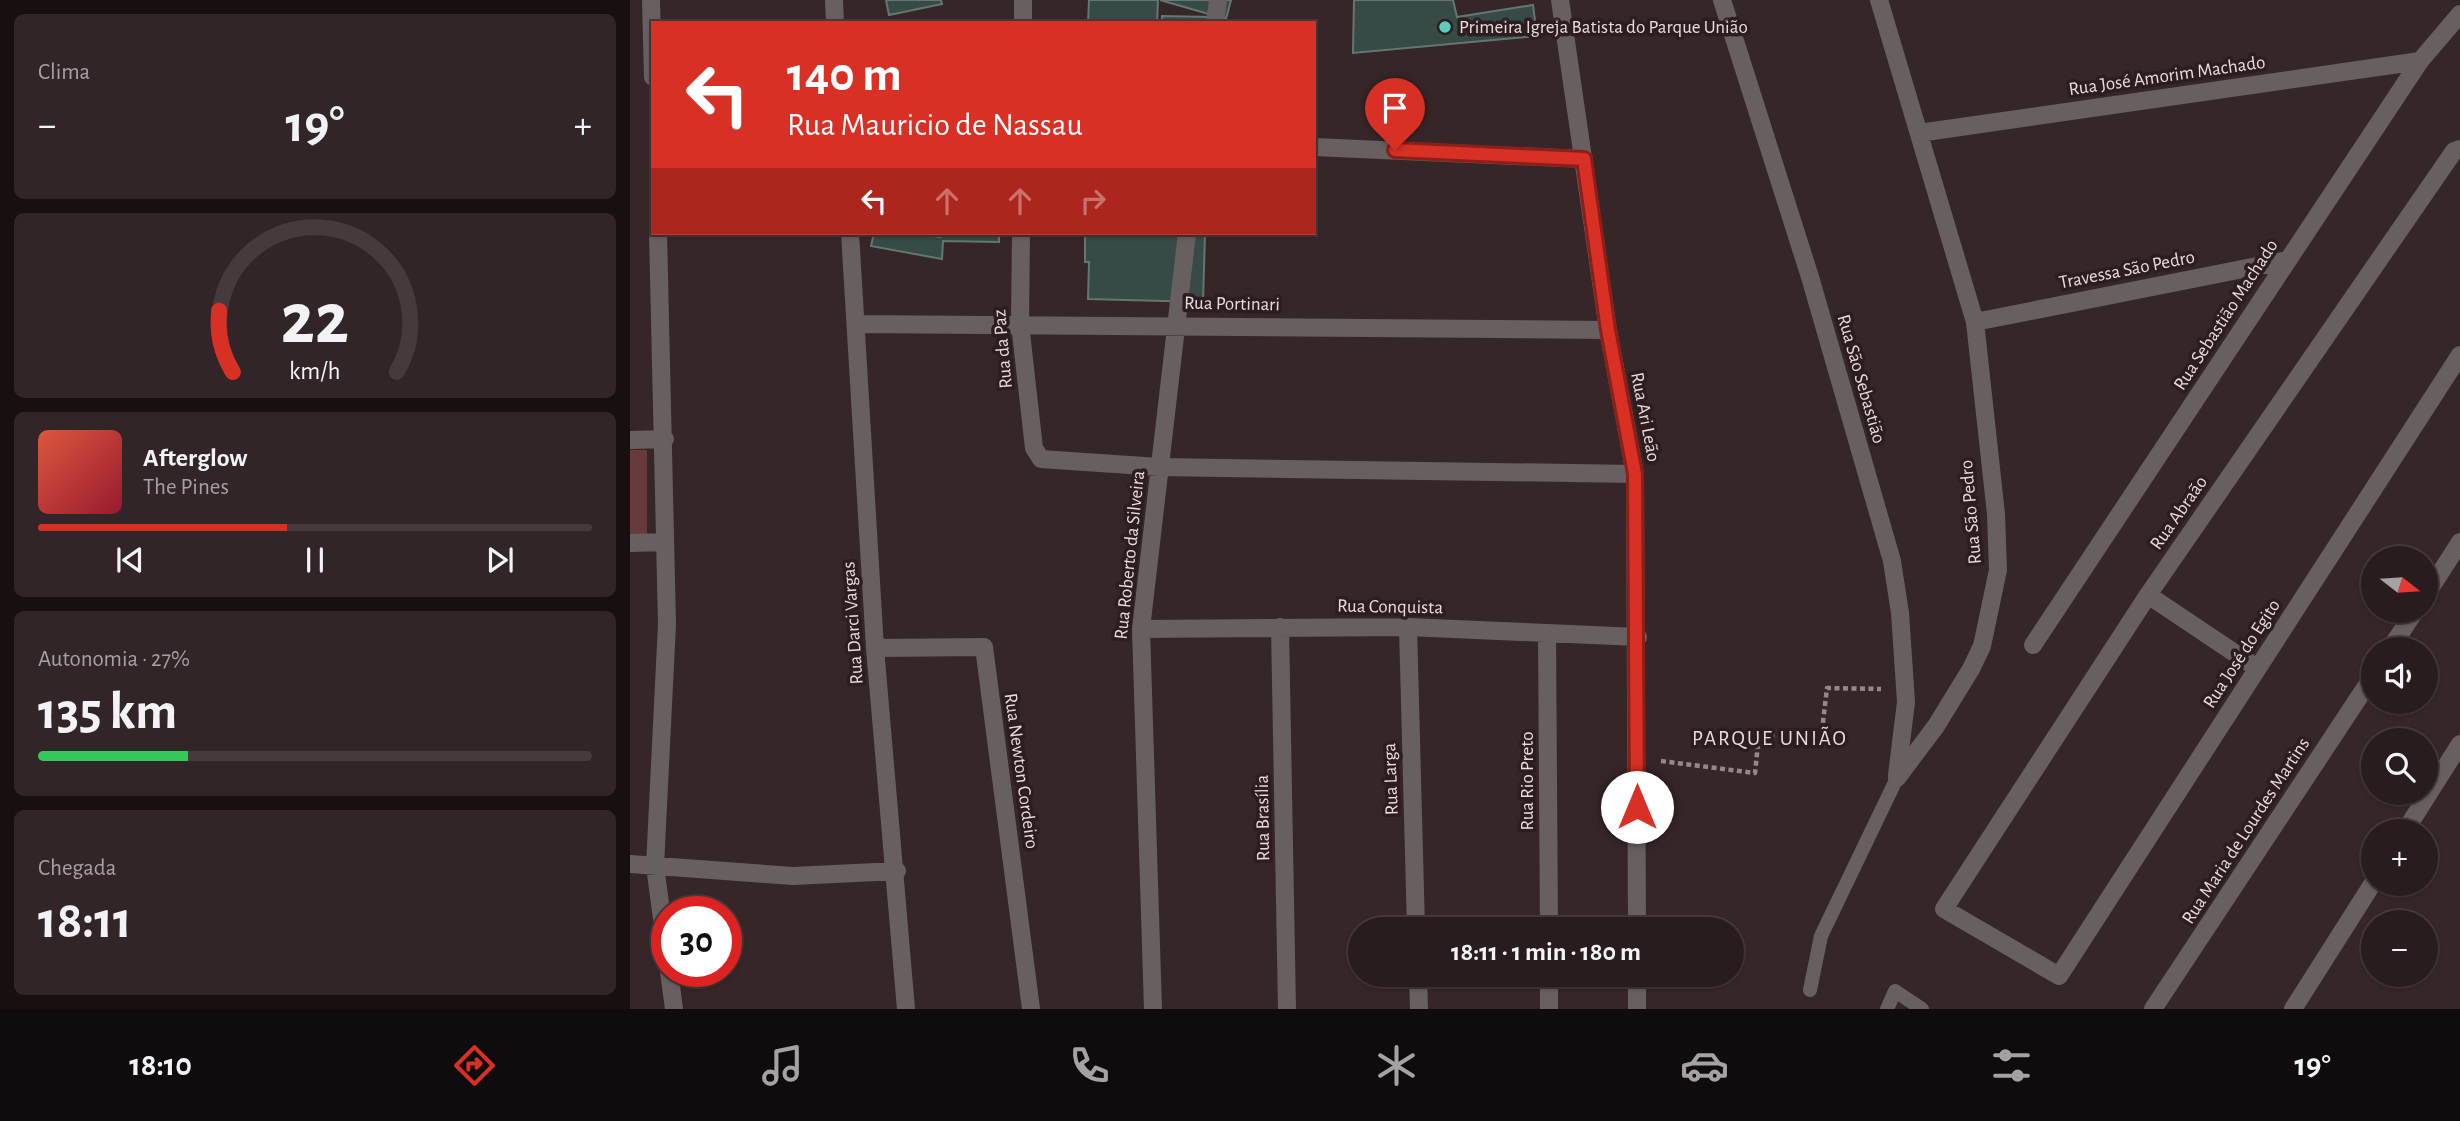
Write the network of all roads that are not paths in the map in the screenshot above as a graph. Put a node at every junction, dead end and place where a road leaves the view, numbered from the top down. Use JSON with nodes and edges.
{"nodes":[{"id":1,"x":651,"y":0,"type":"edge"},
{"id":2,"x":834,"y":0,"type":"edge"},
{"id":3,"x":1023,"y":0,"type":"edge"},
{"id":4,"x":1218,"y":0,"type":"edge"},
{"id":5,"x":1560,"y":0,"type":"edge"},
{"id":6,"x":1722,"y":0,"type":"edge"},
{"id":7,"x":1879,"y":0,"type":"edge"},
{"id":8,"x":2460,"y":14,"type":"edge"},
{"id":9,"x":652,"y":21,"type":"edge"},
{"id":10,"x":835,"y":21,"type":"edge"},
{"id":11,"x":1023,"y":21,"type":"edge"},
{"id":12,"x":1215,"y":21,"type":"edge"},
{"id":13,"x":2420,"y":61,"type":"junction"},
{"id":14,"x":1919,"y":133,"type":"junction"},
{"id":15,"x":1316,"y":147,"type":"edge"},
{"id":16,"x":2460,"y":149,"type":"edge"},
{"id":17,"x":1584,"y":159,"type":"junction"},
{"id":18,"x":658,"y":235,"type":"edge"},
{"id":19,"x":850,"y":235,"type":"edge"},
{"id":20,"x":1021,"y":235,"type":"edge"},
{"id":21,"x":1187,"y":235,"type":"edge"},
{"id":22,"x":2288,"y":260,"type":"junction"},
{"id":23,"x":1975,"y":322,"type":"junction"},
{"id":24,"x":856,"y":324,"type":"junction"},
{"id":25,"x":1020,"y":324,"type":"junction"},
{"id":26,"x":1174,"y":325,"type":"junction"},
{"id":27,"x":1608,"y":330,"type":"junction"},
{"id":28,"x":2460,"y":355,"type":"edge"},
{"id":29,"x":665,"y":439,"type":"junction"},
{"id":30,"x":630,"y":440,"type":"edge"},
{"id":31,"x":1160,"y":467,"type":"junction"},
{"id":32,"x":1635,"y":474,"type":"junction"},
{"id":33,"x":665,"y":542,"type":"junction"},
{"id":34,"x":2460,"y":542,"type":"edge"},
{"id":35,"x":630,"y":543,"type":"edge"},
{"id":36,"x":2438,"y":576,"type":"edge"},
{"id":37,"x":2148,"y":595,"type":"junction"},
{"id":38,"x":1280,"y":627,"type":"junction"},
{"id":39,"x":1408,"y":627,"type":"junction"},
{"id":40,"x":1141,"y":629,"type":"junction"},
{"id":41,"x":1547,"y":633,"type":"junction"},
{"id":42,"x":1638,"y":637,"type":"junction"},
{"id":43,"x":2033,"y":645,"type":"dead end"},
{"id":44,"x":875,"y":648,"type":"junction"},
{"id":45,"x":2257,"y":668,"type":"junction"},
{"id":46,"x":2361,"y":694,"type":"edge"},
{"id":47,"x":2460,"y":744,"type":"edge"},
{"id":48,"x":1897,"y":778,"type":"junction"},
{"id":49,"x":2413,"y":819,"type":"edge"},
{"id":50,"x":630,"y":864,"type":"edge"},
{"id":51,"x":655,"y":866,"type":"junction"},
{"id":52,"x":897,"y":871,"type":"junction"},
{"id":53,"x":659,"y":896,"type":"edge"},
{"id":54,"x":2365,"y":896,"type":"edge"},
{"id":55,"x":1416,"y":917,"type":"edge"},
{"id":56,"x":1549,"y":917,"type":"edge"},
{"id":57,"x":1637,"y":917,"type":"edge"},
{"id":58,"x":2059,"y":976,"type":"joint"},
{"id":59,"x":671,"y":987,"type":"edge"},
{"id":60,"x":1418,"y":987,"type":"edge"},
{"id":61,"x":1549,"y":987,"type":"edge"},
{"id":62,"x":1637,"y":987,"type":"edge"},
{"id":63,"x":1810,"y":990,"type":"dead end"},
{"id":64,"x":674,"y":1009,"type":"edge"},
{"id":65,"x":906,"y":1009,"type":"edge"},
{"id":66,"x":1031,"y":1009,"type":"edge"},
{"id":67,"x":1153,"y":1009,"type":"edge"},
{"id":68,"x":1287,"y":1009,"type":"edge"},
{"id":69,"x":1419,"y":1009,"type":"edge"},
{"id":70,"x":1549,"y":1009,"type":"edge"},
{"id":71,"x":1637,"y":1009,"type":"edge"},
{"id":72,"x":1887,"y":1009,"type":"edge"},
{"id":73,"x":1922,"y":1009,"type":"edge"},
{"id":74,"x":2153,"y":1009,"type":"edge"},
{"id":75,"x":2293,"y":1009,"type":"edge"}],
"edges":[{"from":1,"to":9,"type":"street"},
{"from":2,"to":10,"type":"street"},
{"from":3,"to":11,"type":"street"},
{"from":4,"to":12,"type":"street"},
{"from":5,"to":17,"type":"street","name":"Rua Ari Leão"},
{"from":6,"to":48,"type":"street","name":"Rua São Sebastião"},
{"from":7,"to":14,"type":"street","name":"Rua São Pedro"},
{"from":8,"to":13,"type":"street","name":"Rua Sebastião Machado"},
{"from":13,"to":14,"type":"street","name":"Rua José Amorim Machado"},
{"from":13,"to":22,"type":"street","name":"Rua Sebastião Machado"},
{"from":14,"to":23,"type":"street","name":"Rua São Pedro"},
{"from":15,"to":17,"type":"street"},
{"from":16,"to":37,"type":"street","name":"Rua Abraão"},
{"from":17,"to":27,"type":"street","name":"Rua Ari Leão"},
{"from":18,"to":29,"type":"street"},
{"from":19,"to":24,"type":"street","name":"Rua Darci Vargas"},
{"from":20,"to":25,"type":"street","name":"Rua da Paz"},
{"from":21,"to":26,"type":"street","name":"Rua Roberto da Silveira"},
{"from":22,"to":23,"type":"street","name":"Travessa São Pedro"},
{"from":22,"to":43,"type":"street","name":"Rua Sebastião Machado"},
{"from":23,"to":48,"type":"street","name":"Rua São Pedro"},
{"from":24,"to":25,"type":"street","name":"Rua Portinari"},
{"from":24,"to":44,"type":"street","name":"Rua Darci Vargas"},
{"from":25,"to":26,"type":"street","name":"Rua Portinari"},
{"from":25,"to":31,"type":"street","name":"Rua da Paz"},
{"from":26,"to":27,"type":"street","name":"Rua Portinari"},
{"from":26,"to":31,"type":"street","name":"Rua Roberto da Silveira"},
{"from":27,"to":32,"type":"street","name":"Rua Ari Leão"},
{"from":28,"to":45,"type":"street","name":"Rua José do Egito"},
{"from":29,"to":30,"type":"street"},
{"from":29,"to":33,"type":"street"},
{"from":31,"to":32,"type":"street"},
{"from":31,"to":40,"type":"street","name":"Rua Roberto da Silveira"},
{"from":32,"to":42,"type":"street","name":"Rua Ari Leão"},
{"from":33,"to":35,"type":"street"},
{"from":33,"to":51,"type":"street"},
{"from":34,"to":36,"type":"street"},
{"from":37,"to":45,"type":"street"},
{"from":37,"to":58,"type":"street","name":"Rua Abraão"},
{"from":38,"to":39,"type":"street","name":"Rua Conquista"},
{"from":38,"to":40,"type":"street","name":"Rua Conquista"},
{"from":38,"to":68,"type":"street","name":"Rua Brasília"},
{"from":39,"to":41,"type":"street","name":"Rua Conquista"},
{"from":39,"to":55,"type":"street","name":"Rua Larga"},
{"from":40,"to":67,"type":"street","name":"Rua Roberto da Silveira"},
{"from":41,"to":42,"type":"street","name":"Rua Conquista"},
{"from":41,"to":56,"type":"street","name":"Rua Rio Preto"},
{"from":42,"to":57,"type":"street","name":"Rua Ari Leão"},
{"from":44,"to":52,"type":"street","name":"Rua Darci Vargas"},
{"from":44,"to":66,"type":"street","name":"Rua Newton Cordeiro"},
{"from":45,"to":58,"type":"street","name":"Rua José do Egito"},
{"from":46,"to":74,"type":"street","name":"Rua Maria de Lourdes Martins"},
{"from":47,"to":49,"type":"street"},
{"from":48,"to":63,"type":"lane","name":"Rua São Pedro"},
{"from":50,"to":51,"type":"street"},
{"from":51,"to":52,"type":"street"},
{"from":51,"to":53,"type":"street"},
{"from":52,"to":65,"type":"street","name":"Rua Darci Vargas"},
{"from":54,"to":75,"type":"street"},
{"from":59,"to":64,"type":"street"},
{"from":60,"to":69,"type":"street"},
{"from":61,"to":70,"type":"street"},
{"from":62,"to":71,"type":"street"},
{"from":72,"to":73,"type":"lane"}]}
